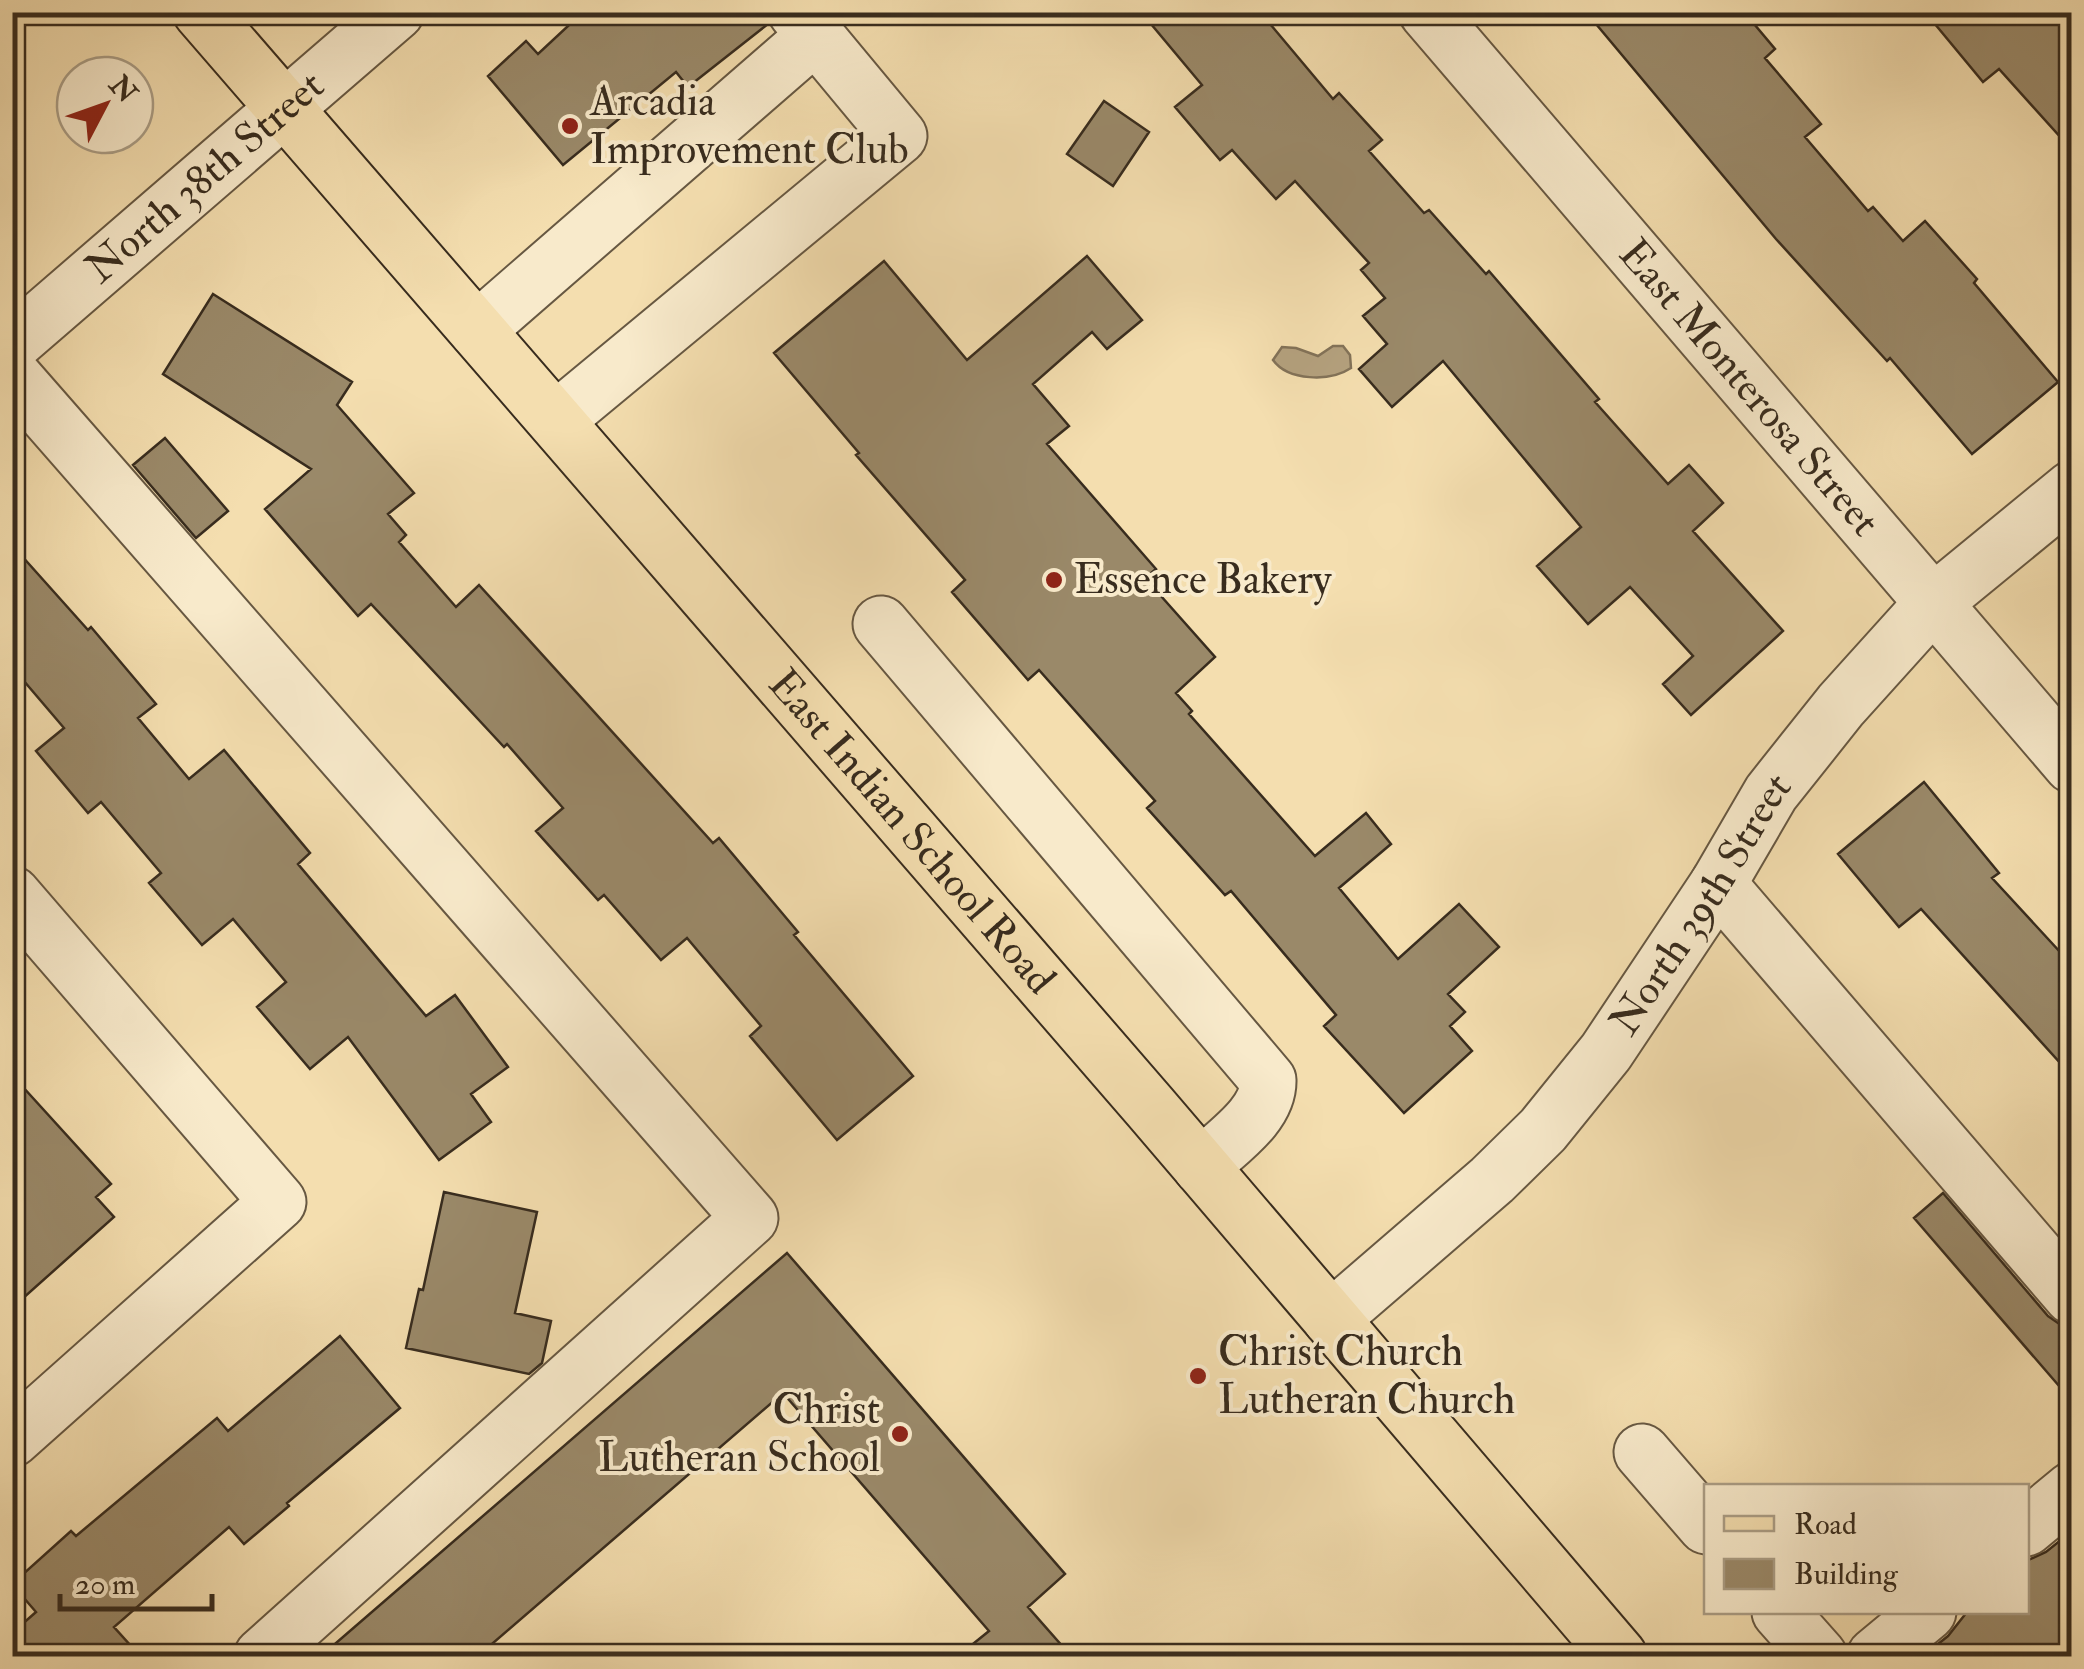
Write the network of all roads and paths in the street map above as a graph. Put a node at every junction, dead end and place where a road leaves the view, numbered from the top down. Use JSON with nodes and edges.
{"nodes":[{"id":1,"x":201,"y":12,"type":"edge"},
{"id":2,"x":396,"y":12,"type":"edge"},
{"id":3,"x":1427,"y":12,"type":"edge"},
{"id":4,"x":806,"y":24,"type":"edge"},
{"id":5,"x":284,"y":110,"type":"junction"},
{"id":6,"x":477,"y":330,"type":"junction"},
{"id":7,"x":12,"y":344,"type":"edge"},
{"id":8,"x":12,"y":376,"type":"edge"},
{"id":9,"x":556,"y":420,"type":"junction"},
{"id":10,"x":2072,"y":489,"type":"edge"},
{"id":11,"x":1933,"y":603,"type":"junction"},
{"id":12,"x":881,"y":624,"type":"dead end"},
{"id":13,"x":2072,"y":765,"type":"edge"},
{"id":14,"x":1718,"y":884,"type":"junction"},
{"id":15,"x":12,"y":894,"type":"edge"},
{"id":16,"x":1201,"y":1167,"type":"junction"},
{"id":17,"x":2072,"y":1296,"type":"edge"},
{"id":18,"x":1330,"y":1318,"type":"junction"},
{"id":19,"x":13,"y":1438,"type":"edge"},
{"id":20,"x":1642,"y":1452,"type":"dead end"},
{"id":21,"x":2072,"y":1490,"type":"edge"},
{"id":22,"x":1704,"y":1524,"type":"edge"},
{"id":23,"x":2029,"y":1526,"type":"edge"},
{"id":24,"x":1782,"y":1614,"type":"edge"},
{"id":25,"x":1926,"y":1614,"type":"edge"},
{"id":26,"x":262,"y":1656,"type":"edge"},
{"id":27,"x":1619,"y":1656,"type":"edge"},
{"id":28,"x":1818,"y":1656,"type":"edge"},
{"id":29,"x":1875,"y":1656,"type":"edge"}],
"edges":[{"from":1,"to":5,"type":"main road","name":"East Indian School Road"},
{"from":2,"to":5,"type":"street","name":"North 38th Street"},
{"from":3,"to":11,"type":"street","name":"East Monterosa Street"},
{"from":4,"to":6,"type":"street"},
{"from":4,"to":9,"type":"street"},
{"from":5,"to":6,"type":"main road","name":"East Indian School Road"},
{"from":5,"to":7,"type":"street","name":"North 38th Street"},
{"from":6,"to":9,"type":"main road","name":"East Indian School Road"},
{"from":8,"to":26,"type":"street"},
{"from":9,"to":16,"type":"main road","name":"East Indian School Road"},
{"from":10,"to":11,"type":"street","name":"North 39th Street"},
{"from":11,"to":13,"type":"street","name":"East Monterosa Street"},
{"from":11,"to":14,"type":"street","name":"North 39th Street"},
{"from":12,"to":16,"type":"street"},
{"from":14,"to":17,"type":"street"},
{"from":14,"to":18,"type":"street","name":"North 39th Street"},
{"from":15,"to":19,"type":"street"},
{"from":16,"to":18,"type":"main road","name":"East Indian School Road"},
{"from":18,"to":27,"type":"main road","name":"East Indian School Road"},
{"from":20,"to":22,"type":"street"},
{"from":21,"to":23,"type":"street"},
{"from":24,"to":28,"type":"street"},
{"from":25,"to":29,"type":"street"}]}
